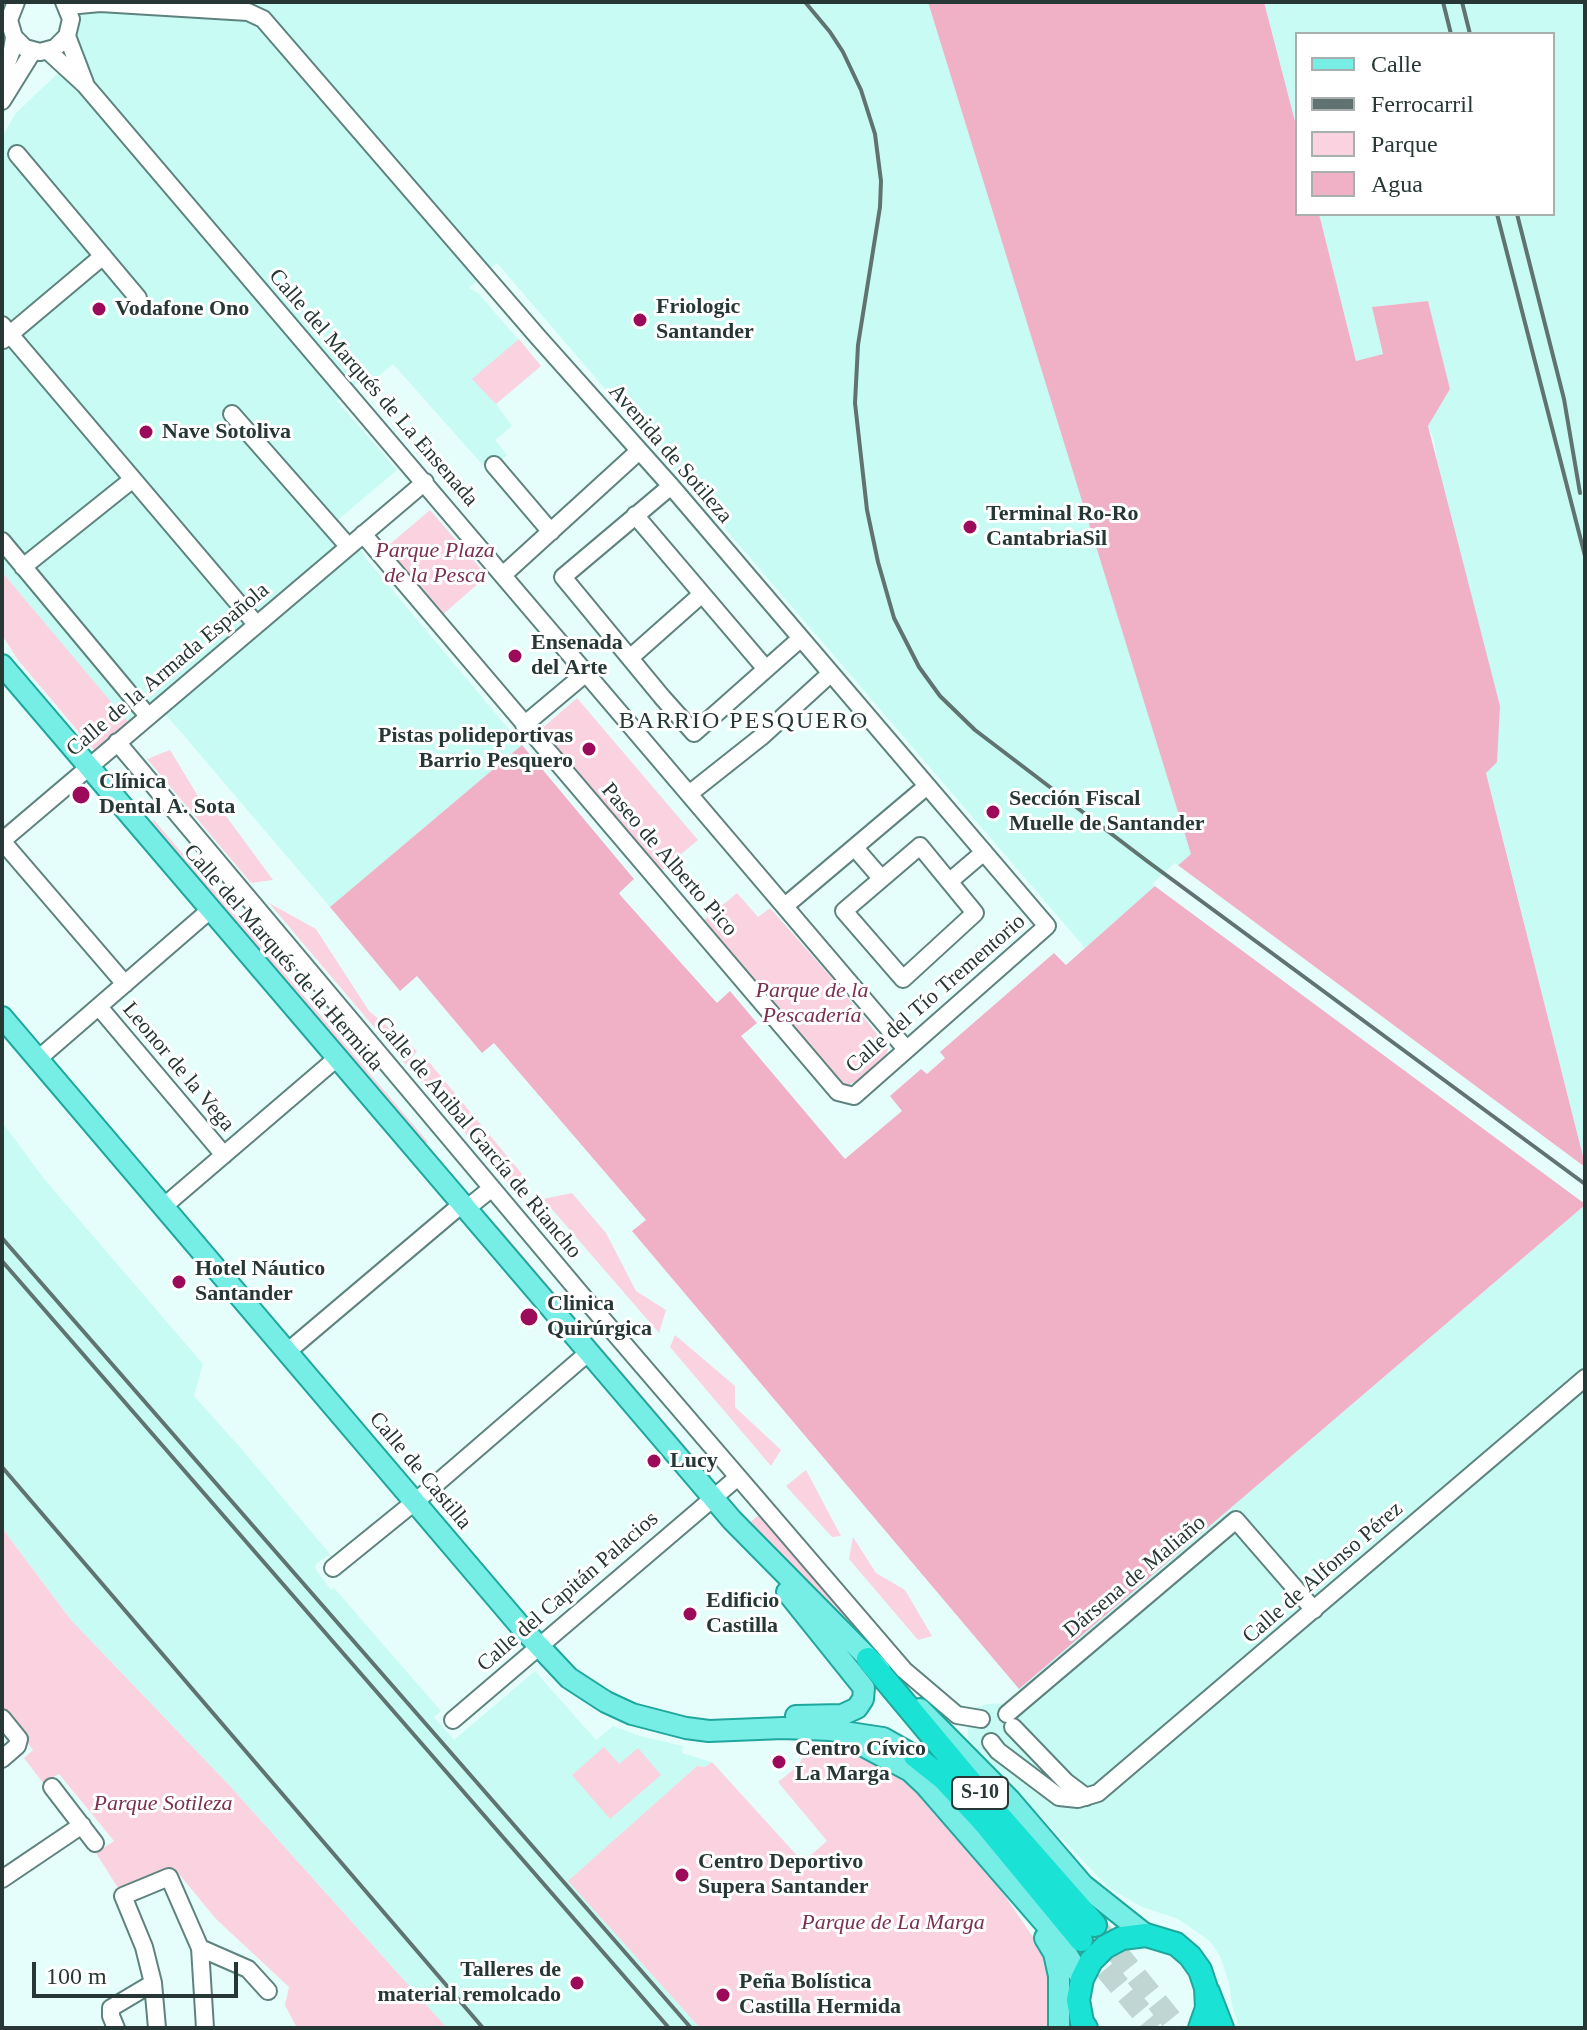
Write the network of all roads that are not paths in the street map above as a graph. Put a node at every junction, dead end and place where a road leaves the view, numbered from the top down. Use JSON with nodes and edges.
{"nodes":[{"id":1,"x":16,"y":2,"type":"edge"},
{"id":2,"x":100,"y":3,"type":"edge"},
{"id":3,"x":66,"y":4,"type":"edge"},
{"id":4,"x":8,"y":21,"type":"edge"},
{"id":5,"x":67,"y":36,"type":"junction"},
{"id":6,"x":40,"y":51,"type":"junction"},
{"id":7,"x":2,"y":77,"type":"edge"},
{"id":8,"x":85,"y":85,"type":"junction"},
{"id":9,"x":2,"y":101,"type":"edge"},
{"id":10,"x":17,"y":154,"type":"dead end"},
{"id":11,"x":103,"y":256,"type":"junction"},
{"id":12,"x":138,"y":298,"type":"dead end"},
{"id":13,"x":5,"y":334,"type":"edge"},
{"id":14,"x":232,"y":414,"type":"dead end"},
{"id":15,"x":639,"y":451,"type":"junction"},
{"id":16,"x":494,"y":465,"type":"dead end"},
{"id":17,"x":133,"y":479,"type":"junction"},
{"id":18,"x":425,"y":482,"type":"junction"},
{"id":19,"x":671,"y":486,"type":"junction"},
{"id":20,"x":635,"y":515,"type":"junction"},
{"id":21,"x":551,"y":532,"type":"junction"},
{"id":22,"x":363,"y":534,"type":"junction"},
{"id":23,"x":2,"y":541,"type":"edge"},
{"id":24,"x":348,"y":546,"type":"junction"},
{"id":25,"x":23,"y":567,"type":"junction"},
{"id":26,"x":504,"y":574,"type":"junction"},
{"id":27,"x":702,"y":594,"type":"junction"},
{"id":28,"x":256,"y":624,"type":"junction"},
{"id":29,"x":800,"y":639,"type":"junction"},
{"id":30,"x":2,"y":654,"type":"edge"},
{"id":31,"x":631,"y":657,"type":"junction"},
{"id":32,"x":2,"y":665,"type":"edge"},
{"id":33,"x":766,"y":669,"type":"junction"},
{"id":34,"x":586,"y":673,"type":"junction"},
{"id":35,"x":830,"y":674,"type":"junction"},
{"id":36,"x":18,"y":684,"type":"junction"},
{"id":37,"x":148,"y":716,"type":"junction"},
{"id":38,"x":524,"y":725,"type":"junction"},
{"id":39,"x":117,"y":742,"type":"junction"},
{"id":40,"x":87,"y":767,"type":"junction"},
{"id":41,"x":927,"y":786,"type":"junction"},
{"id":42,"x":689,"y":794,"type":"junction"},
{"id":43,"x":2,"y":841,"type":"edge"},
{"id":44,"x":855,"y":848,"type":"junction"},
{"id":45,"x":984,"y":852,"type":"junction"},
{"id":46,"x":881,"y":878,"type":"junction"},
{"id":47,"x":950,"y":881,"type":"junction"},
{"id":48,"x":785,"y":906,"type":"junction"},
{"id":49,"x":210,"y":910,"type":"junction"},
{"id":50,"x":1047,"y":926,"type":"joint"},
{"id":51,"x":125,"y":984,"type":"junction"},
{"id":52,"x":99,"y":1007,"type":"junction"},
{"id":53,"x":2,"y":1017,"type":"edge"},
{"id":54,"x":906,"y":1049,"type":"junction"},
{"id":55,"x":38,"y":1059,"type":"junction"},
{"id":56,"x":330,"y":1064,"type":"junction"},
{"id":57,"x":854,"y":1096,"type":"joint"},
{"id":58,"x":224,"y":1155,"type":"junction"},
{"id":59,"x":492,"y":1188,"type":"junction"},
{"id":60,"x":163,"y":1207,"type":"junction"},
{"id":61,"x":464,"y":1207,"type":"junction"},
{"id":62,"x":287,"y":1352,"type":"junction"},
{"id":63,"x":589,"y":1352,"type":"junction"},
{"id":64,"x":1585,"y":1378,"type":"edge"},
{"id":65,"x":738,"y":1477,"type":"junction"},
{"id":66,"x":713,"y":1497,"type":"junction"},
{"id":67,"x":415,"y":1502,"type":"junction"},
{"id":68,"x":737,"y":1525,"type":"junction"},
{"id":69,"x":333,"y":1568,"type":"dead end"},
{"id":70,"x":1314,"y":1610,"type":"junction"},
{"id":71,"x":538,"y":1647,"type":"junction"},
{"id":72,"x":868,"y":1659,"type":"junction"},
{"id":73,"x":2,"y":1718,"type":"edge"},
{"id":74,"x":981,"y":1719,"type":"dead end"},
{"id":75,"x":453,"y":1720,"type":"dead end"},
{"id":76,"x":675,"y":1725,"type":"junction"},
{"id":77,"x":830,"y":1730,"type":"junction"},
{"id":78,"x":991,"y":1742,"type":"dead end"},
{"id":79,"x":7,"y":1755,"type":"edge"},
{"id":80,"x":915,"y":1756,"type":"joint"},
{"id":81,"x":52,"y":1787,"type":"dead end"},
{"id":82,"x":1086,"y":1797,"type":"junction"},
{"id":83,"x":82,"y":1825,"type":"junction"},
{"id":84,"x":95,"y":1843,"type":"dead end"},
{"id":85,"x":2,"y":1879,"type":"edge"},
{"id":86,"x":1021,"y":1897,"type":"junction"},
{"id":87,"x":1146,"y":1935,"type":"junction"},
{"id":88,"x":200,"y":1948,"type":"junction"},
{"id":89,"x":1082,"y":1979,"type":"junction"},
{"id":90,"x":153,"y":1983,"type":"junction"},
{"id":91,"x":1206,"y":1988,"type":"junction"},
{"id":92,"x":268,"y":1991,"type":"dead end"},
{"id":93,"x":1082,"y":2026,"type":"edge"},
{"id":94,"x":116,"y":2028,"type":"edge"},
{"id":95,"x":157,"y":2028,"type":"edge"},
{"id":96,"x":205,"y":2028,"type":"edge"},
{"id":97,"x":1059,"y":2028,"type":"edge"},
{"id":98,"x":1200,"y":2028,"type":"edge"},
{"id":99,"x":1222,"y":2028,"type":"edge"}],
"edges":[{"from":1,"to":4,"type":"street"},
{"from":2,"to":3,"type":"street"},
{"from":2,"to":15,"type":"street","name":"Avenida de Sotileza"},
{"from":3,"to":5,"type":"street"},
{"from":4,"to":6,"type":"street","name":"Calle del Marqués de La Ensenada"},
{"from":4,"to":7,"type":"street"},
{"from":5,"to":6,"type":"street"},
{"from":5,"to":8,"type":"street","name":"Calle del Marqués de La Ensenada"},
{"from":6,"to":8,"type":"street","name":"Calle del Marqués de La Ensenada"},
{"from":6,"to":9,"type":"street"},
{"from":8,"to":18,"type":"street","name":"Calle del Marqués de La Ensenada"},
{"from":10,"to":11,"type":"street"},
{"from":11,"to":12,"type":"street"},
{"from":11,"to":13,"type":"street"},
{"from":13,"to":17,"type":"street"},
{"from":14,"to":24,"type":"street"},
{"from":15,"to":19,"type":"street","name":"Avenida de Sotileza"},
{"from":15,"to":21,"type":"street"},
{"from":16,"to":21,"type":"street"},
{"from":17,"to":25,"type":"street"},
{"from":17,"to":28,"type":"street"},
{"from":18,"to":22,"type":"street","name":"Calle de la Armada Española"},
{"from":18,"to":26,"type":"street","name":"Calle del Marqués de La Ensenada"},
{"from":19,"to":20,"type":"street"},
{"from":19,"to":29,"type":"street","name":"Avenida de Sotileza"},
{"from":20,"to":27,"type":"street"},
{"from":20,"to":31,"type":"street"},
{"from":21,"to":26,"type":"street"},
{"from":22,"to":24,"type":"street","name":"Calle de la Armada Española"},
{"from":22,"to":38,"type":"street","name":"Paseo de Alberto Pico"},
{"from":23,"to":25,"type":"street"},
{"from":24,"to":28,"type":"street","name":"Calle de la Armada Española"},
{"from":25,"to":37,"type":"street"},
{"from":26,"to":34,"type":"street","name":"Calle del Marqués de La Ensenada"},
{"from":27,"to":31,"type":"street"},
{"from":27,"to":33,"type":"street"},
{"from":28,"to":37,"type":"street","name":"Calle de la Armada Española"},
{"from":29,"to":33,"type":"street"},
{"from":29,"to":35,"type":"street","name":"Avenida de Sotileza"},
{"from":30,"to":36,"type":"street"},
{"from":31,"to":33,"type":"street"},
{"from":32,"to":36,"type":"main road","name":"Calle del Marqués de la Hermida"},
{"from":34,"to":38,"type":"street"},
{"from":34,"to":42,"type":"street","name":"Calle del Marqués de La Ensenada"},
{"from":35,"to":41,"type":"street","name":"Avenida de Sotileza"},
{"from":35,"to":42,"type":"street"},
{"from":36,"to":40,"type":"main road","name":"Calle del Marqués de la Hermida"},
{"from":37,"to":39,"type":"street","name":"Calle de la Armada Española"},
{"from":38,"to":57,"type":"street","name":"Paseo de Alberto Pico"},
{"from":39,"to":40,"type":"street","name":"Calle de la Armada Española"},
{"from":39,"to":59,"type":"street","name":"Calle de Anibal García de Riancho"},
{"from":40,"to":43,"type":"street","name":"Calle de la Armada Española"},
{"from":40,"to":49,"type":"main road","name":"Calle del Marqués de la Hermida"},
{"from":41,"to":44,"type":"street"},
{"from":41,"to":45,"type":"street","name":"Avenida de Sotileza"},
{"from":42,"to":48,"type":"street","name":"Calle del Marqués de La Ensenada"},
{"from":43,"to":51,"type":"street"},
{"from":44,"to":46,"type":"street"},
{"from":44,"to":48,"type":"street"},
{"from":45,"to":47,"type":"street"},
{"from":45,"to":50,"type":"street","name":"Avenida de Sotileza"},
{"from":46,"to":47,"type":"street"},
{"from":46,"to":47,"type":"street"},
{"from":48,"to":54,"type":"street","name":"Calle del Marqués de La Ensenada"},
{"from":49,"to":51,"type":"street"},
{"from":49,"to":56,"type":"main road","name":"Calle del Marqués de la Hermida"},
{"from":50,"to":54,"type":"street","name":"Calle del Tío Trementorio"},
{"from":51,"to":52,"type":"street"},
{"from":52,"to":55,"type":"street"},
{"from":52,"to":58,"type":"street","name":"Leonor de la Vega"},
{"from":53,"to":55,"type":"main road","name":"Calle de Castilla"},
{"from":54,"to":57,"type":"street","name":"Calle del Tío Trementorio"},
{"from":55,"to":60,"type":"main road","name":"Calle de Castilla"},
{"from":56,"to":58,"type":"street"},
{"from":56,"to":61,"type":"main road","name":"Calle del Marqués de la Hermida"},
{"from":58,"to":60,"type":"street"},
{"from":59,"to":61,"type":"street"},
{"from":59,"to":65,"type":"street","name":"Calle de Anibal García de Riancho"},
{"from":60,"to":62,"type":"main road","name":"Calle de Castilla"},
{"from":61,"to":62,"type":"street"},
{"from":61,"to":63,"type":"main road","name":"Calle del Marqués de la Hermida"},
{"from":62,"to":67,"type":"main road","name":"Calle de Castilla"},
{"from":63,"to":66,"type":"main road","name":"Calle del Marqués de la Hermida"},
{"from":63,"to":67,"type":"street"},
{"from":64,"to":70,"type":"street","name":"Calle de Alfonso Pérez"},
{"from":65,"to":66,"type":"street"},
{"from":65,"to":74,"type":"street","name":"Calle de Anibal García de Riancho"},
{"from":66,"to":68,"type":"main road","name":"Calle del Marqués de la Hermida"},
{"from":66,"to":71,"type":"street","name":"Calle del Capitán Palacios"},
{"from":67,"to":69,"type":"street"},
{"from":67,"to":71,"type":"main road","name":"Calle de Castilla"},
{"from":68,"to":72,"type":"main road","name":"Calle del Marqués de la Hermida"},
{"from":68,"to":76,"type":"main road"},
{"from":70,"to":82,"type":"street","name":"Calle de Alfonso Pérez"},
{"from":70,"to":82,"type":"street","name":"Dársena de Maliaño"},
{"from":71,"to":75,"type":"street","name":"Calle del Capitán Palacios"},
{"from":71,"to":76,"type":"main road","name":"Calle de Castilla"},
{"from":72,"to":80,"type":"highway","number":"S-10"},
{"from":72,"to":87,"type":"main road","name":"Calle del Marqués de la Hermida"},
{"from":73,"to":79,"type":"street"},
{"from":76,"to":77,"type":"main road","name":"Calle de Castilla"},
{"from":77,"to":80,"type":"main road","name":"Calle de Castilla"},
{"from":77,"to":86,"type":"main road"},
{"from":78,"to":82,"type":"street"},
{"from":81,"to":83,"type":"street"},
{"from":83,"to":84,"type":"street"},
{"from":83,"to":85,"type":"street"},
{"from":86,"to":89,"type":"main road"},
{"from":86,"to":97,"type":"main road"},
{"from":87,"to":89,"type":"highway"},
{"from":87,"to":91,"type":"highway"},
{"from":88,"to":90,"type":"street"},
{"from":88,"to":92,"type":"street"},
{"from":88,"to":96,"type":"street"},
{"from":89,"to":93,"type":"highway"},
{"from":90,"to":94,"type":"street"},
{"from":90,"to":95,"type":"street"},
{"from":91,"to":98,"type":"highway"},
{"from":91,"to":99,"type":"highway"}]}
